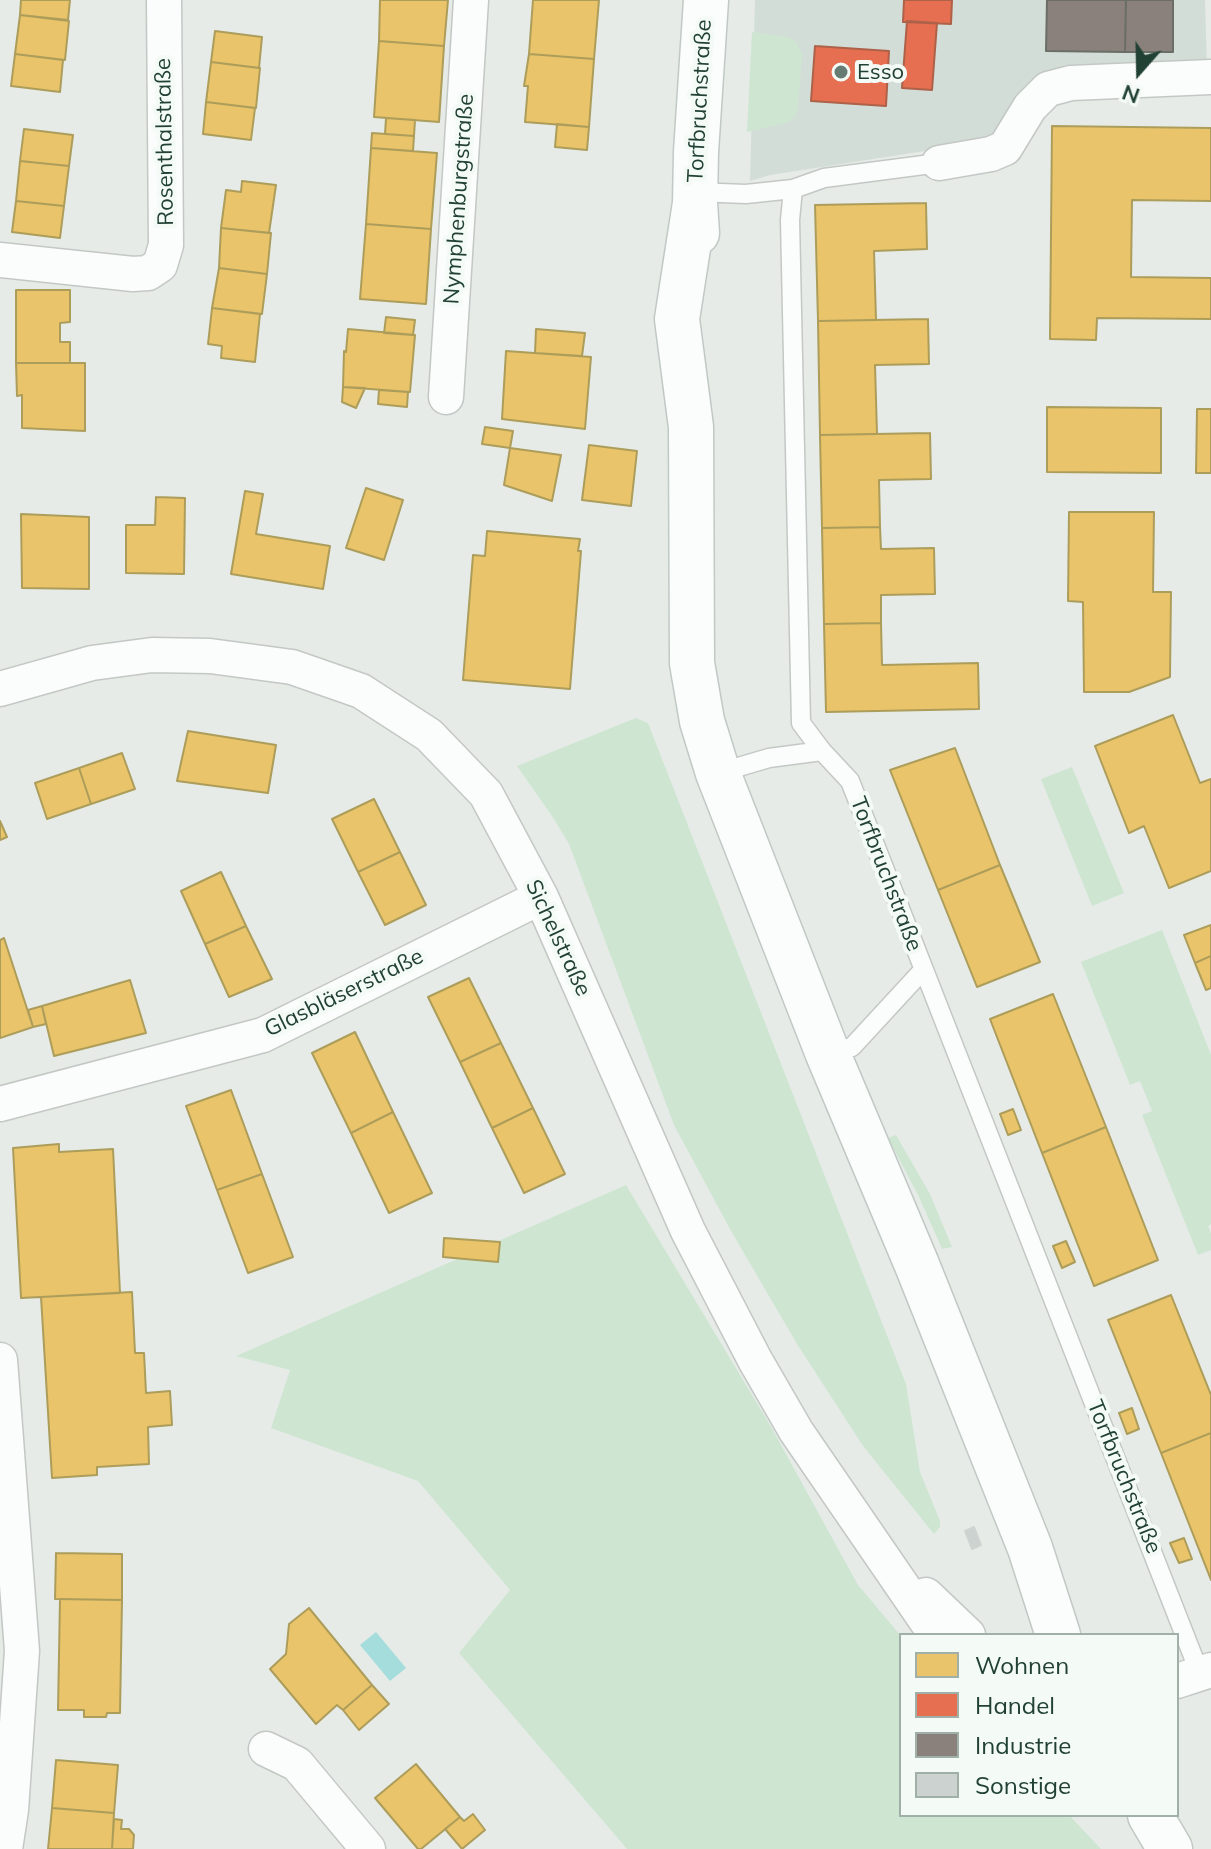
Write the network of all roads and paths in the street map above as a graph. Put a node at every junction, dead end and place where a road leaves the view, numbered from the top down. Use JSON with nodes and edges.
{"nodes":[{"id":1,"x":164,"y":0,"type":"edge"},
{"id":2,"x":471,"y":0,"type":"edge"},
{"id":3,"x":706,"y":0,"type":"edge"},
{"id":4,"x":1211,"y":77,"type":"edge"},
{"id":5,"x":939,"y":163,"type":"joint"},
{"id":6,"x":793,"y":189,"type":"junction"},
{"id":7,"x":695,"y":197,"type":"junction"},
{"id":8,"x":0,"y":260,"type":"edge"},
{"id":9,"x":446,"y":397,"type":"dead end"},
{"id":10,"x":0,"y":689,"type":"edge"},
{"id":11,"x":822,"y":751,"type":"junction"},
{"id":12,"x":718,"y":773,"type":"junction"},
{"id":13,"x":541,"y":897,"type":"junction"},
{"id":14,"x":923,"y":970,"type":"junction"},
{"id":15,"x":828,"y":1054,"type":"junction"},
{"id":16,"x":0,"y":1104,"type":"edge"},
{"id":17,"x":0,"y":1360,"type":"edge"},
{"id":18,"x":880,"y":1550,"type":"junction"},
{"id":19,"x":935,"y":1633,"type":"edge"},
{"id":20,"x":966,"y":1633,"type":"edge"},
{"id":21,"x":1057,"y":1633,"type":"edge"},
{"id":22,"x":1196,"y":1675,"type":"edge"},
{"id":23,"x":266,"y":1749,"type":"dead end"},
{"id":24,"x":1151,"y":1817,"type":"edge"},
{"id":25,"x":5,"y":1849,"type":"edge"},
{"id":26,"x":368,"y":1849,"type":"edge"},
{"id":27,"x":1170,"y":1849,"type":"edge"}],
"edges":[{"from":1,"to":8,"type":"street","name":"Rosenthalstraße"},
{"from":2,"to":9,"type":"street","name":"Nymphenburgstraße"},
{"from":3,"to":7,"type":"main road","name":"Torfbruchstraße"},
{"from":4,"to":5,"type":"street"},
{"from":5,"to":6,"type":"lane"},
{"from":6,"to":7,"type":"lane"},
{"from":6,"to":11,"type":"lane","name":"Torfbruchstraße"},
{"from":7,"to":12,"type":"main road","name":"Torfbruchstraße"},
{"from":10,"to":13,"type":"street","name":"Sichelstraße"},
{"from":11,"to":12,"type":"lane"},
{"from":11,"to":14,"type":"lane","name":"Torfbruchstraße"},
{"from":12,"to":15,"type":"main road","name":"Torfbruchstraße"},
{"from":13,"to":16,"type":"street","name":"Glasbläserstraße"},
{"from":13,"to":18,"type":"street","name":"Sichelstraße"},
{"from":14,"to":15,"type":"lane"},
{"from":14,"to":22,"type":"lane","name":"Torfbruchstraße"},
{"from":15,"to":21,"type":"main road","name":"Torfbruchstraße"},
{"from":17,"to":25,"type":"street"},
{"from":18,"to":19,"type":"street","name":"Sichelstraße"},
{"from":18,"to":20,"type":"street","name":"Sichelstraße"},
{"from":23,"to":26,"type":"street"},
{"from":24,"to":27,"type":"main road"}]}
